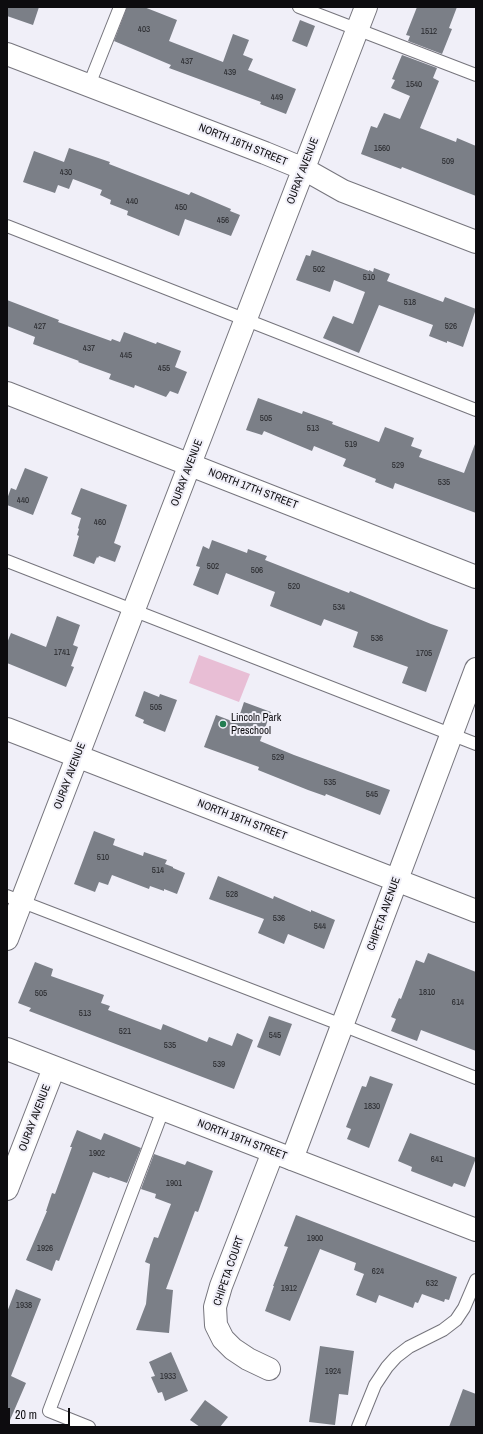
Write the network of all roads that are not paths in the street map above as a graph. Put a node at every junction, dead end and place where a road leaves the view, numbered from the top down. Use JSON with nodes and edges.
{"nodes":[{"id":1,"x":120,"y":7,"type":"edge"},
{"id":2,"x":299,"y":7,"type":"edge"},
{"id":3,"x":366,"y":7,"type":"edge"},
{"id":4,"x":357,"y":29,"type":"junction"},
{"id":5,"x":7,"y":54,"type":"edge"},
{"id":6,"x":476,"y":75,"type":"edge"},
{"id":7,"x":89,"y":85,"type":"junction"},
{"id":8,"x":304,"y":170,"type":"junction"},
{"id":9,"x":7,"y":226,"type":"edge"},
{"id":10,"x":476,"y":242,"type":"edge"},
{"id":11,"x":245,"y":320,"type":"junction"},
{"id":12,"x":7,"y":393,"type":"edge"},
{"id":13,"x":476,"y":410,"type":"edge"},
{"id":14,"x":190,"y":464,"type":"junction"},
{"id":15,"x":7,"y":561,"type":"edge"},
{"id":16,"x":476,"y":577,"type":"edge"},
{"id":17,"x":134,"y":610,"type":"junction"},
{"id":18,"x":476,"y":669,"type":"edge"},
{"id":19,"x":7,"y":729,"type":"edge"},
{"id":20,"x":452,"y":734,"type":"junction"},
{"id":21,"x":476,"y":744,"type":"edge"},
{"id":22,"x":78,"y":756,"type":"junction"},
{"id":23,"x":396,"y":880,"type":"junction"},
{"id":24,"x":14,"y":899,"type":"edge"},
{"id":25,"x":476,"y":911,"type":"edge"},
{"id":26,"x":7,"y":939,"type":"edge"},
{"id":27,"x":342,"y":1025,"type":"junction"},
{"id":28,"x":7,"y":1049,"type":"edge"},
{"id":29,"x":54,"y":1068,"type":"junction"},
{"id":30,"x":476,"y":1078,"type":"edge"},
{"id":31,"x":163,"y":1110,"type":"junction"},
{"id":32,"x":282,"y":1155,"type":"junction"},
{"id":33,"x":7,"y":1189,"type":"edge"},
{"id":34,"x":476,"y":1230,"type":"edge"},
{"id":35,"x":476,"y":1280,"type":"edge"},
{"id":36,"x":269,"y":1369,"type":"dead end"},
{"id":37,"x":89,"y":1427,"type":"edge"},
{"id":38,"x":358,"y":1427,"type":"edge"}],
"edges":[{"from":1,"to":7,"type":"lane"},
{"from":2,"to":4,"type":"lane"},
{"from":3,"to":4,"type":"street","name":"OURAY AVENUE"},
{"from":4,"to":6,"type":"lane"},
{"from":4,"to":8,"type":"street","name":"OURAY AVENUE"},
{"from":5,"to":7,"type":"street","name":"NORTH 16TH STREET"},
{"from":7,"to":8,"type":"street","name":"NORTH 16TH STREET"},
{"from":8,"to":10,"type":"street","name":"NORTH 16TH STREET"},
{"from":8,"to":11,"type":"street","name":"OURAY AVENUE"},
{"from":9,"to":11,"type":"lane"},
{"from":11,"to":13,"type":"lane"},
{"from":11,"to":14,"type":"street","name":"OURAY AVENUE"},
{"from":12,"to":14,"type":"street","name":"NORTH 17TH STREET"},
{"from":14,"to":16,"type":"street","name":"NORTH 17TH STREET"},
{"from":14,"to":17,"type":"street","name":"OURAY AVENUE"},
{"from":15,"to":17,"type":"lane"},
{"from":17,"to":20,"type":"lane"},
{"from":17,"to":22,"type":"street","name":"OURAY AVENUE"},
{"from":18,"to":20,"type":"street","name":"CHIPETA AVENUE"},
{"from":19,"to":22,"type":"street","name":"NORTH 18TH STREET"},
{"from":20,"to":21,"type":"lane"},
{"from":20,"to":23,"type":"street","name":"CHIPETA AVENUE"},
{"from":22,"to":23,"type":"street","name":"NORTH 18TH STREET"},
{"from":22,"to":24,"type":"street","name":"OURAY AVENUE"},
{"from":23,"to":25,"type":"street","name":"NORTH 18TH STREET"},
{"from":23,"to":27,"type":"street","name":"CHIPETA AVENUE"},
{"from":24,"to":26,"type":"street","name":"OURAY AVENUE"},
{"from":24,"to":27,"type":"lane"},
{"from":27,"to":30,"type":"lane"},
{"from":27,"to":32,"type":"street","name":"CHIPETA AVENUE"},
{"from":28,"to":29,"type":"street","name":"NORTH 19TH STREET"},
{"from":29,"to":31,"type":"street","name":"NORTH 19TH STREET"},
{"from":29,"to":33,"type":"street","name":"OURAY AVENUE"},
{"from":31,"to":32,"type":"street","name":"NORTH 19TH STREET"},
{"from":31,"to":37,"type":"lane"},
{"from":32,"to":34,"type":"street","name":"NORTH 19TH STREET"},
{"from":32,"to":36,"type":"street","name":"CHIPETA COURT"},
{"from":35,"to":38,"type":"lane"}]}
